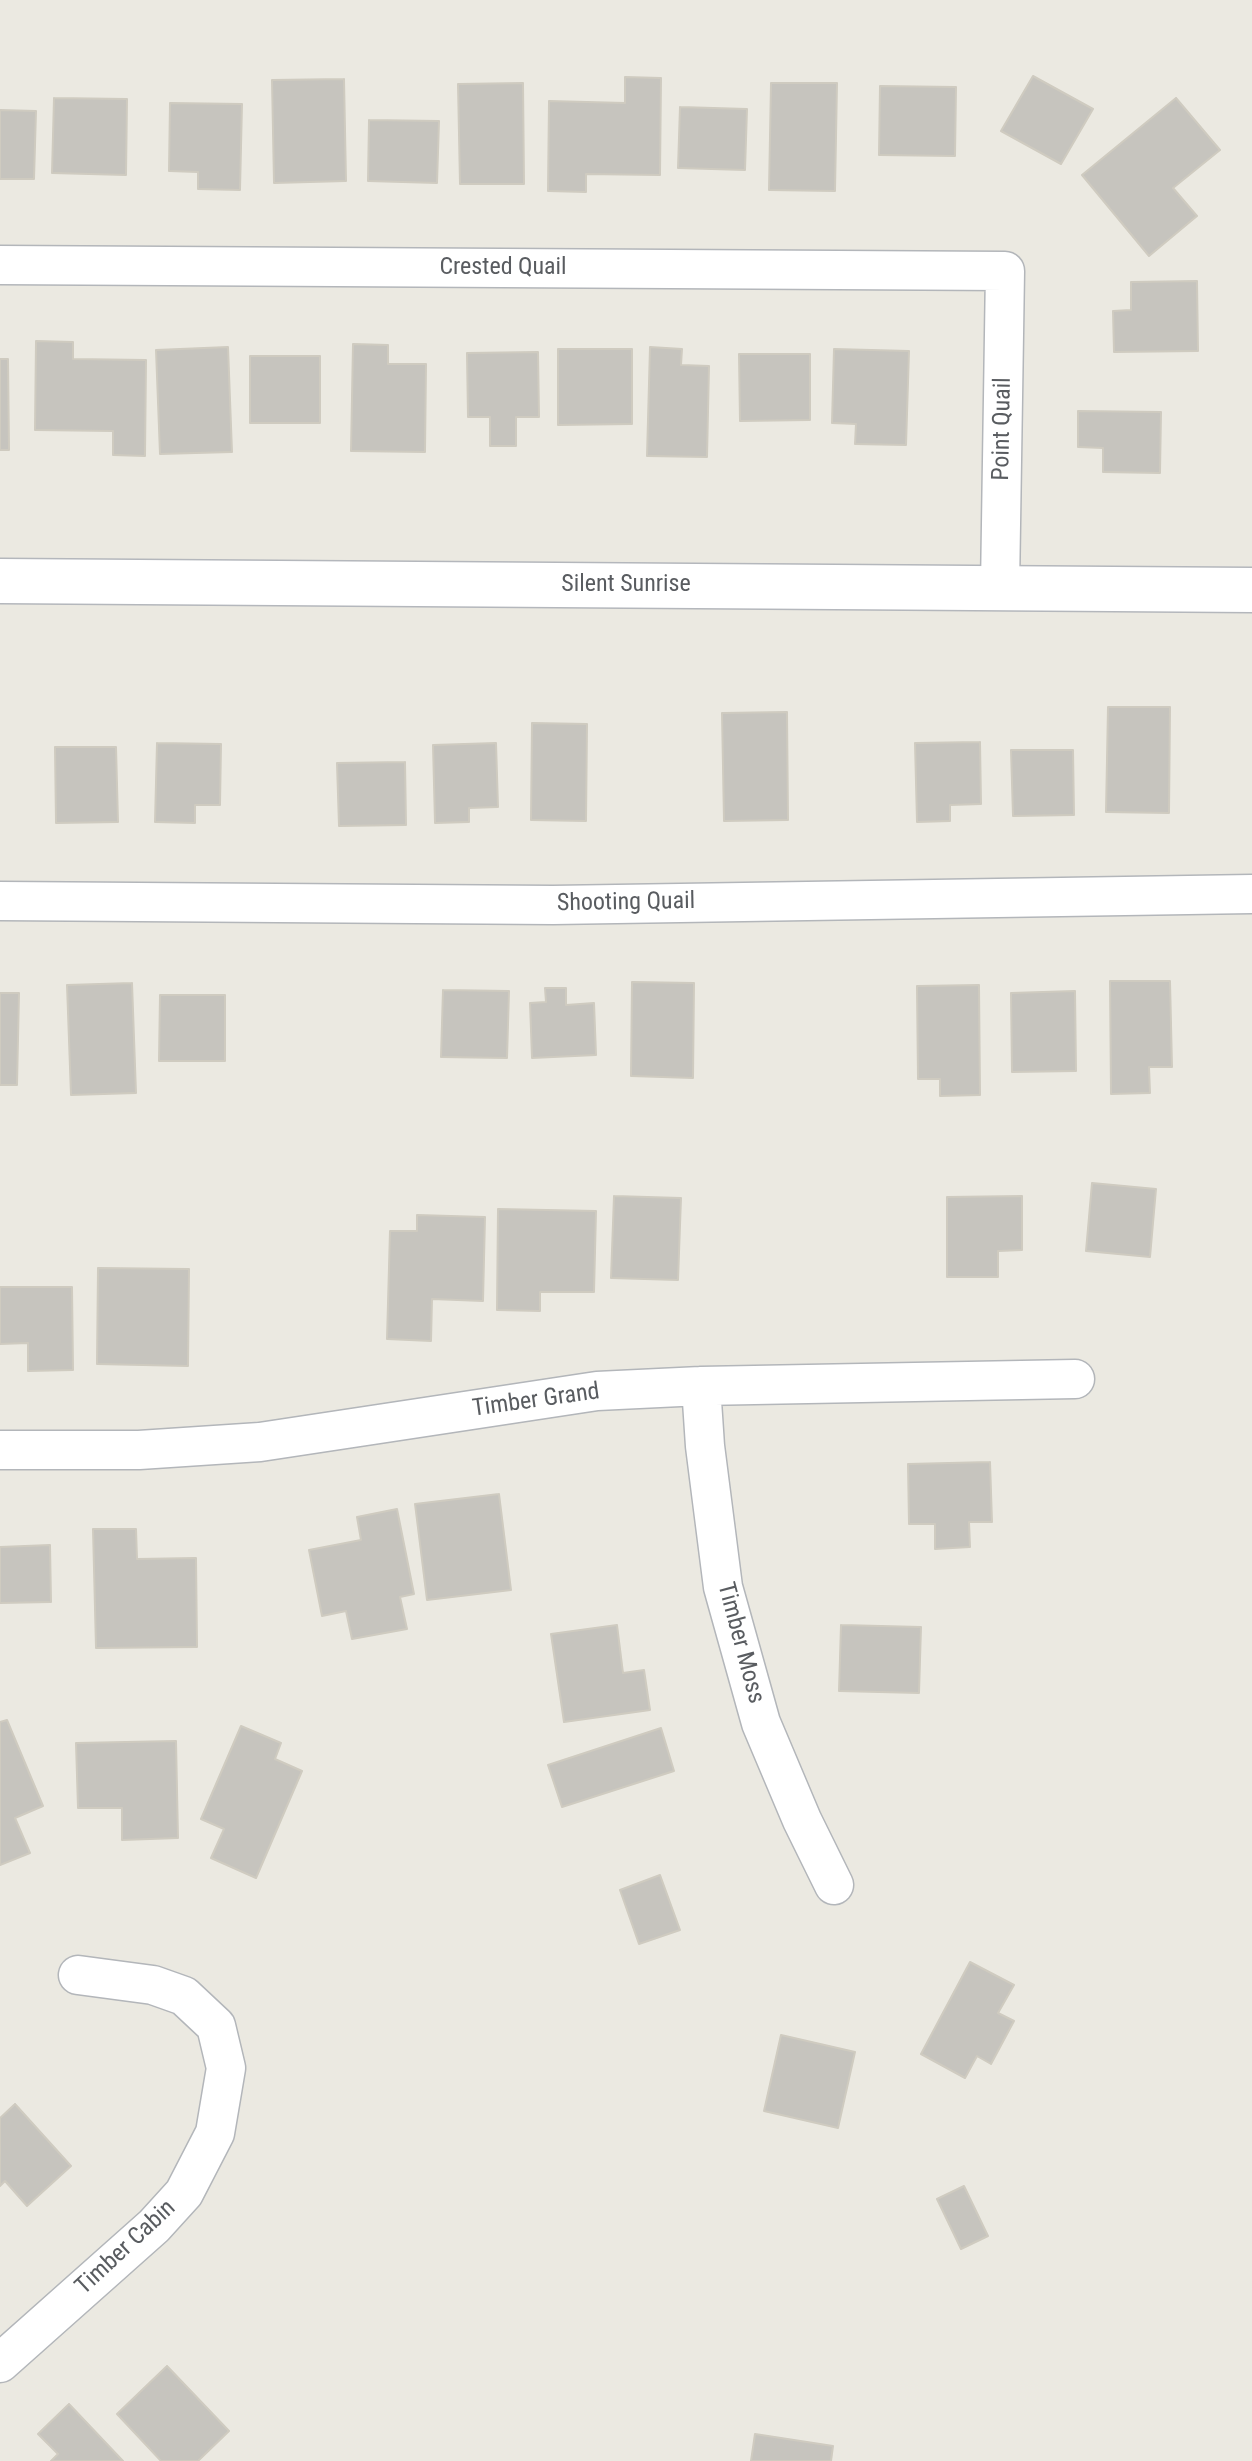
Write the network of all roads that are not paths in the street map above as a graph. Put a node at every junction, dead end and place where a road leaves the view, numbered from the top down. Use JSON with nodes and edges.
{"nodes":[{"id":1,"x":0,"y":265,"type":"edge"},
{"id":2,"x":1005,"y":271,"type":"joint"},
{"id":3,"x":0,"y":581,"type":"edge"},
{"id":4,"x":1000,"y":587,"type":"junction"},
{"id":5,"x":1252,"y":590,"type":"edge"},
{"id":6,"x":1252,"y":894,"type":"edge"},
{"id":7,"x":0,"y":901,"type":"edge"},
{"id":8,"x":1075,"y":1379,"type":"dead end"},
{"id":9,"x":701,"y":1386,"type":"junction"},
{"id":10,"x":0,"y":1450,"type":"edge"},
{"id":11,"x":834,"y":1885,"type":"dead end"},
{"id":12,"x":78,"y":1975,"type":"dead end"},
{"id":13,"x":0,"y":2363,"type":"edge"}],
"edges":[{"from":1,"to":2,"type":"street","name":"Crested Quail"},
{"from":2,"to":4,"type":"street","name":"Point Quail"},
{"from":3,"to":4,"type":"street","name":"Silent Sunrise"},
{"from":4,"to":5,"type":"street","name":"Silent Sunrise"},
{"from":6,"to":7,"type":"street","name":"Shooting Quail"},
{"from":8,"to":9,"type":"street","name":"Timber Grand"},
{"from":9,"to":10,"type":"street","name":"Timber Grand"},
{"from":9,"to":11,"type":"street","name":"Timber Moss"},
{"from":12,"to":13,"type":"street","name":"Timber Cabin"}]}
